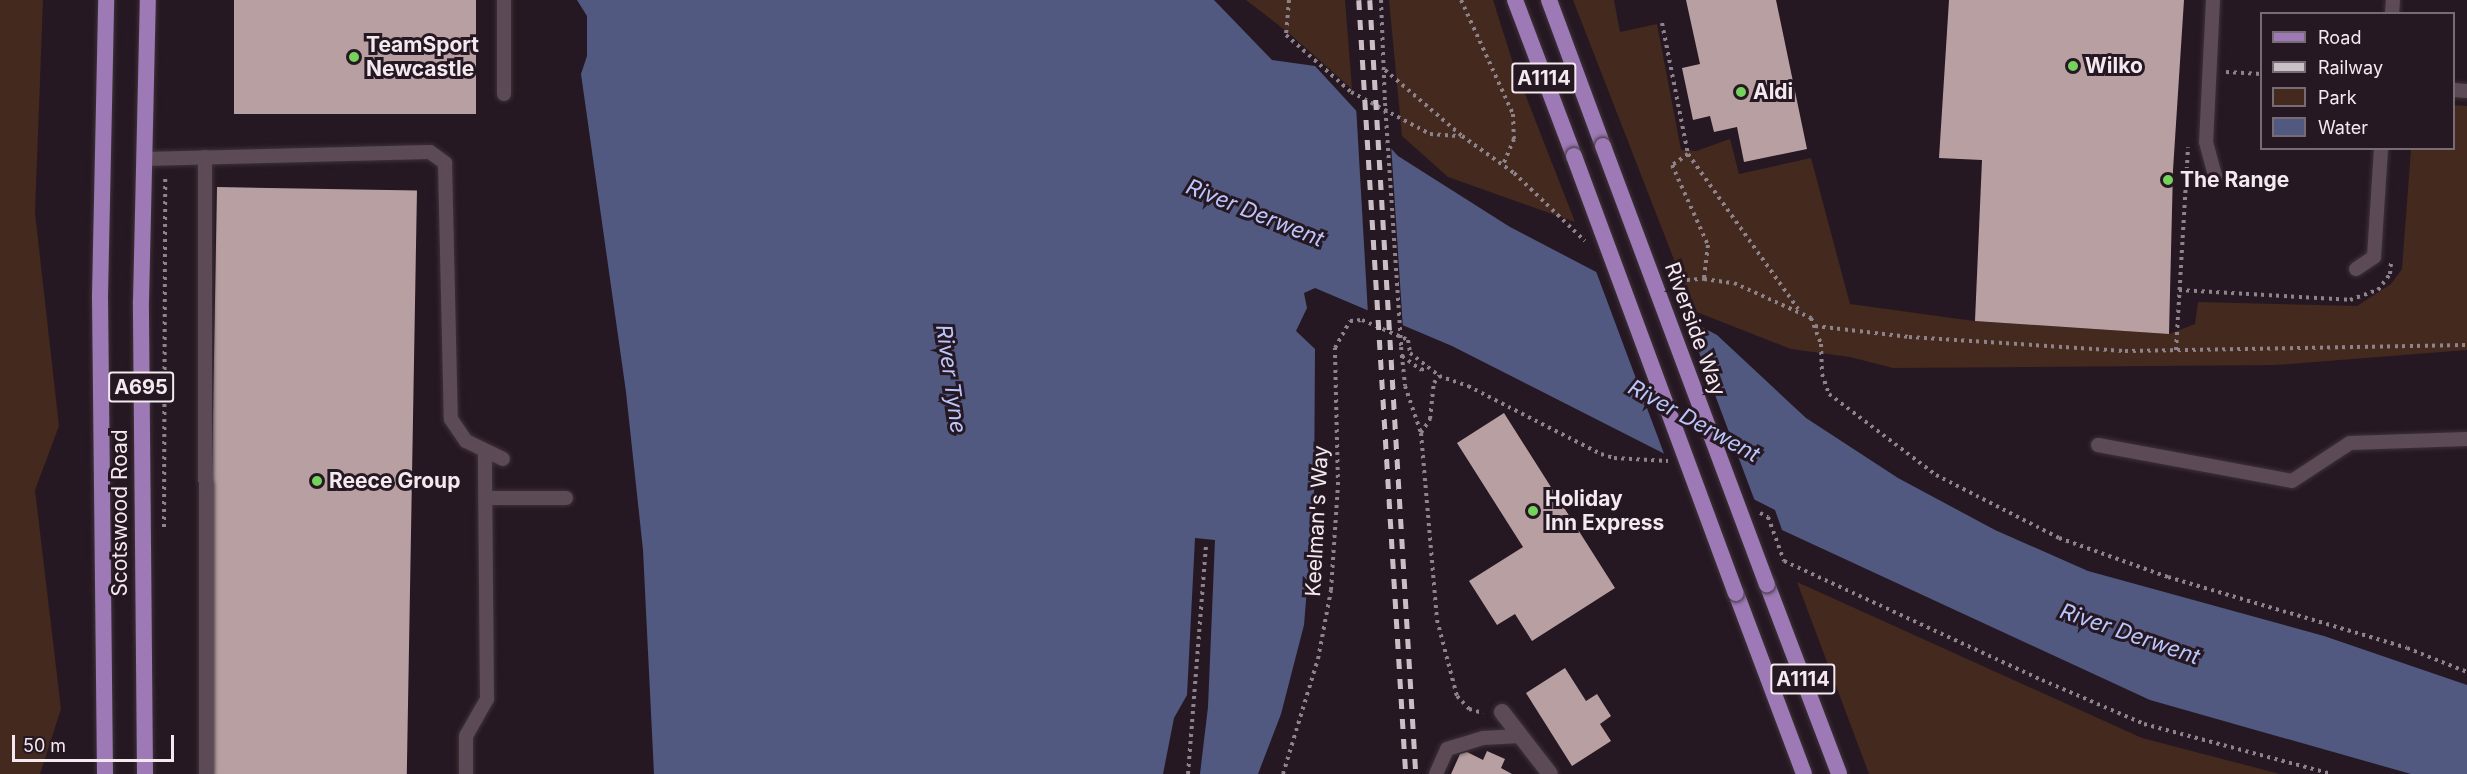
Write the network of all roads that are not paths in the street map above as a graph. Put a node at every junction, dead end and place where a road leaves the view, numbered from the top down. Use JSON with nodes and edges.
{"nodes":[{"id":1,"x":106,"y":0,"type":"edge"},
{"id":2,"x":148,"y":0,"type":"edge"},
{"id":3,"x":504,"y":0,"type":"edge"},
{"id":4,"x":1515,"y":0,"type":"edge"},
{"id":5,"x":1549,"y":0,"type":"edge"},
{"id":6,"x":2213,"y":0,"type":"edge"},
{"id":7,"x":504,"y":94,"type":"dead end"},
{"id":8,"x":2381,"y":150,"type":"edge"},
{"id":9,"x":205,"y":157,"type":"junction"},
{"id":10,"x":144,"y":159,"type":"junction"},
{"id":11,"x":2215,"y":176,"type":"dead end"},
{"id":12,"x":2356,"y":269,"type":"dead end"},
{"id":13,"x":2467,"y":439,"type":"edge"},
{"id":14,"x":2098,"y":445,"type":"dead end"},
{"id":15,"x":485,"y":451,"type":"junction"},
{"id":16,"x":502,"y":459,"type":"dead end"},
{"id":17,"x":488,"y":498,"type":"junction"},
{"id":18,"x":566,"y":498,"type":"dead end"},
{"id":19,"x":1502,"y":712,"type":"road end"},
{"id":20,"x":1520,"y":736,"type":"junction"},
{"id":21,"x":105,"y":774,"type":"edge"},
{"id":22,"x":145,"y":774,"type":"edge"},
{"id":23,"x":206,"y":774,"type":"edge"},
{"id":24,"x":465,"y":774,"type":"edge"},
{"id":25,"x":1436,"y":774,"type":"edge"},
{"id":26,"x":1550,"y":774,"type":"edge"},
{"id":27,"x":1804,"y":774,"type":"edge"},
{"id":28,"x":1839,"y":774,"type":"edge"}],
"edges":[{"from":1,"to":21,"type":"main road","name":"Scotswood Road","number":"A695"},
{"from":2,"to":10,"type":"main road","name":"Scotswood Road","number":"A695"},
{"from":3,"to":7,"type":"lane"},
{"from":4,"to":27,"type":"main road","number":"A1114","bridge":true},
{"from":5,"to":28,"type":"main road","name":"Riverside Way","number":"A1114","bridge":true},
{"from":6,"to":11,"type":"lane"},
{"from":8,"to":12,"type":"lane"},
{"from":9,"to":10,"type":"lane"},
{"from":9,"to":15,"type":"lane"},
{"from":9,"to":23,"type":"lane"},
{"from":10,"to":22,"type":"main road","name":"Scotswood Road","number":"A695"},
{"from":13,"to":14,"type":"lane"},
{"from":15,"to":16,"type":"lane"},
{"from":15,"to":17,"type":"lane"},
{"from":17,"to":18,"type":"lane"},
{"from":17,"to":24,"type":"lane"},
{"from":19,"to":20,"type":"street"},
{"from":20,"to":25,"type":"lane"},
{"from":20,"to":26,"type":"street"}]}
